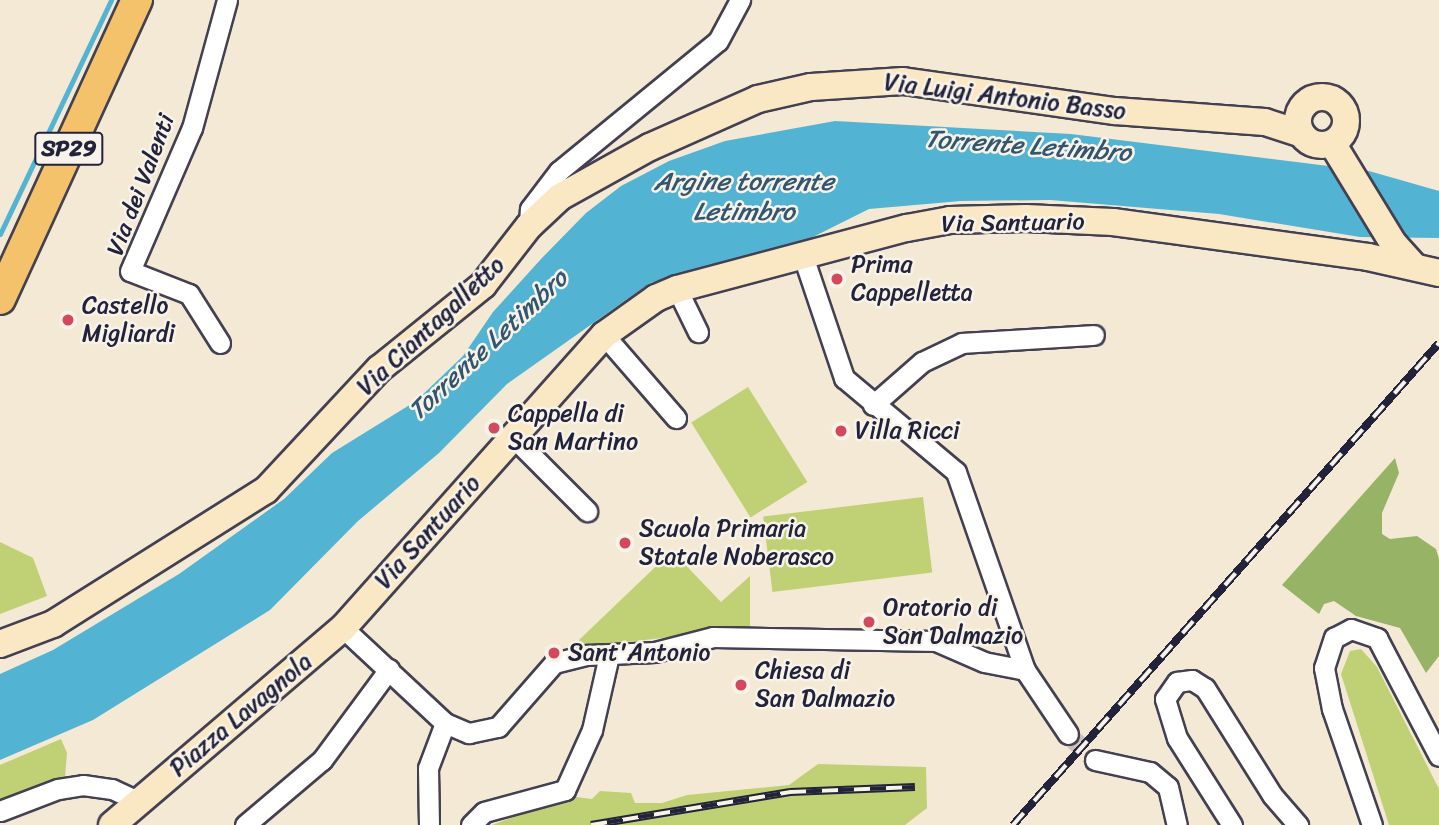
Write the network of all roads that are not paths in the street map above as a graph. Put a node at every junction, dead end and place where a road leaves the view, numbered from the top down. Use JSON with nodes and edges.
{"nodes":[{"id":1,"x":138,"y":0,"type":"edge"},
{"id":2,"x":227,"y":0,"type":"edge"},
{"id":3,"x":740,"y":0,"type":"edge"},
{"id":4,"x":1301,"y":121,"type":"junction"},
{"id":5,"x":1340,"y":153,"type":"junction"},
{"id":6,"x":529,"y":226,"type":"junction"},
{"id":7,"x":803,"y":256,"type":"junction"},
{"id":8,"x":1427,"y":270,"type":"edge"},
{"id":9,"x":3,"y":284,"type":"edge"},
{"id":10,"x":677,"y":289,"type":"junction"},
{"id":11,"x":698,"y":332,"type":"dead end"},
{"id":12,"x":604,"y":335,"type":"junction"},
{"id":13,"x":1094,"y":335,"type":"dead end"},
{"id":14,"x":220,"y":344,"type":"dead end"},
{"id":15,"x":873,"y":405,"type":"junction"},
{"id":16,"x":676,"y":418,"type":"dead end"},
{"id":17,"x":513,"y":437,"type":"junction"},
{"id":18,"x":587,"y":511,"type":"dead end"},
{"id":19,"x":343,"y":628,"type":"junction"},
{"id":20,"x":0,"y":645,"type":"edge"},
{"id":21,"x":609,"y":655,"type":"junction"},
{"id":22,"x":389,"y":669,"type":"junction"},
{"id":23,"x":1025,"y":670,"type":"junction"},
{"id":24,"x":445,"y":723,"type":"junction"},
{"id":25,"x":1068,"y":734,"type":"tunnel mouth"},
{"id":26,"x":1439,"y":757,"type":"edge"},
{"id":27,"x":1095,"y":760,"type":"tunnel mouth"},
{"id":28,"x":138,"y":801,"type":"junction"},
{"id":29,"x":0,"y":811,"type":"edge"},
{"id":30,"x":114,"y":824,"type":"edge"},
{"id":31,"x":245,"y":825,"type":"edge"},
{"id":32,"x":429,"y":825,"type":"edge"},
{"id":33,"x":471,"y":825,"type":"edge"},
{"id":34,"x":1177,"y":825,"type":"edge"},
{"id":35,"x":1232,"y":825,"type":"edge"},
{"id":36,"x":1298,"y":825,"type":"edge"},
{"id":37,"x":1372,"y":825,"type":"edge"}],
"edges":[{"from":1,"to":9,"type":"main road","number":"SP29"},
{"from":2,"to":14,"type":"street","name":"Via dei Valenti"},
{"from":3,"to":6,"type":"street","name":"Via Ciantagalletto"},
{"from":4,"to":5,"type":"main road"},
{"from":4,"to":5,"type":"main road","name":"Via Luigi Antonio Basso"},
{"from":4,"to":6,"type":"main road","name":"Via Luigi Antonio Basso"},
{"from":5,"to":8,"type":"main road"},
{"from":6,"to":20,"type":"main road","name":"Via Ciantagalletto"},
{"from":7,"to":8,"type":"main road","name":"Via Santuario"},
{"from":7,"to":10,"type":"main road","name":"Via Santuario"},
{"from":7,"to":15,"type":"street"},
{"from":10,"to":11,"type":"street"},
{"from":10,"to":12,"type":"main road","name":"Via Santuario"},
{"from":12,"to":16,"type":"street"},
{"from":12,"to":17,"type":"main road","name":"Via Santuario"},
{"from":13,"to":15,"type":"street"},
{"from":15,"to":23,"type":"street"},
{"from":17,"to":18,"type":"street"},
{"from":17,"to":19,"type":"main road","name":"Via Santuario"},
{"from":19,"to":22,"type":"street"},
{"from":19,"to":28,"type":"main road","name":"Piazza Lavagnola"},
{"from":21,"to":23,"type":"street"},
{"from":21,"to":24,"type":"street"},
{"from":21,"to":33,"type":"street"},
{"from":22,"to":24,"type":"street"},
{"from":22,"to":31,"type":"street"},
{"from":23,"to":25,"type":"street"},
{"from":24,"to":32,"type":"street"},
{"from":26,"to":37,"type":"street"},
{"from":27,"to":34,"type":"street"},
{"from":28,"to":29,"type":"street"},
{"from":28,"to":30,"type":"main road","name":"Piazza Lavagnola"},
{"from":35,"to":36,"type":"street"}]}
